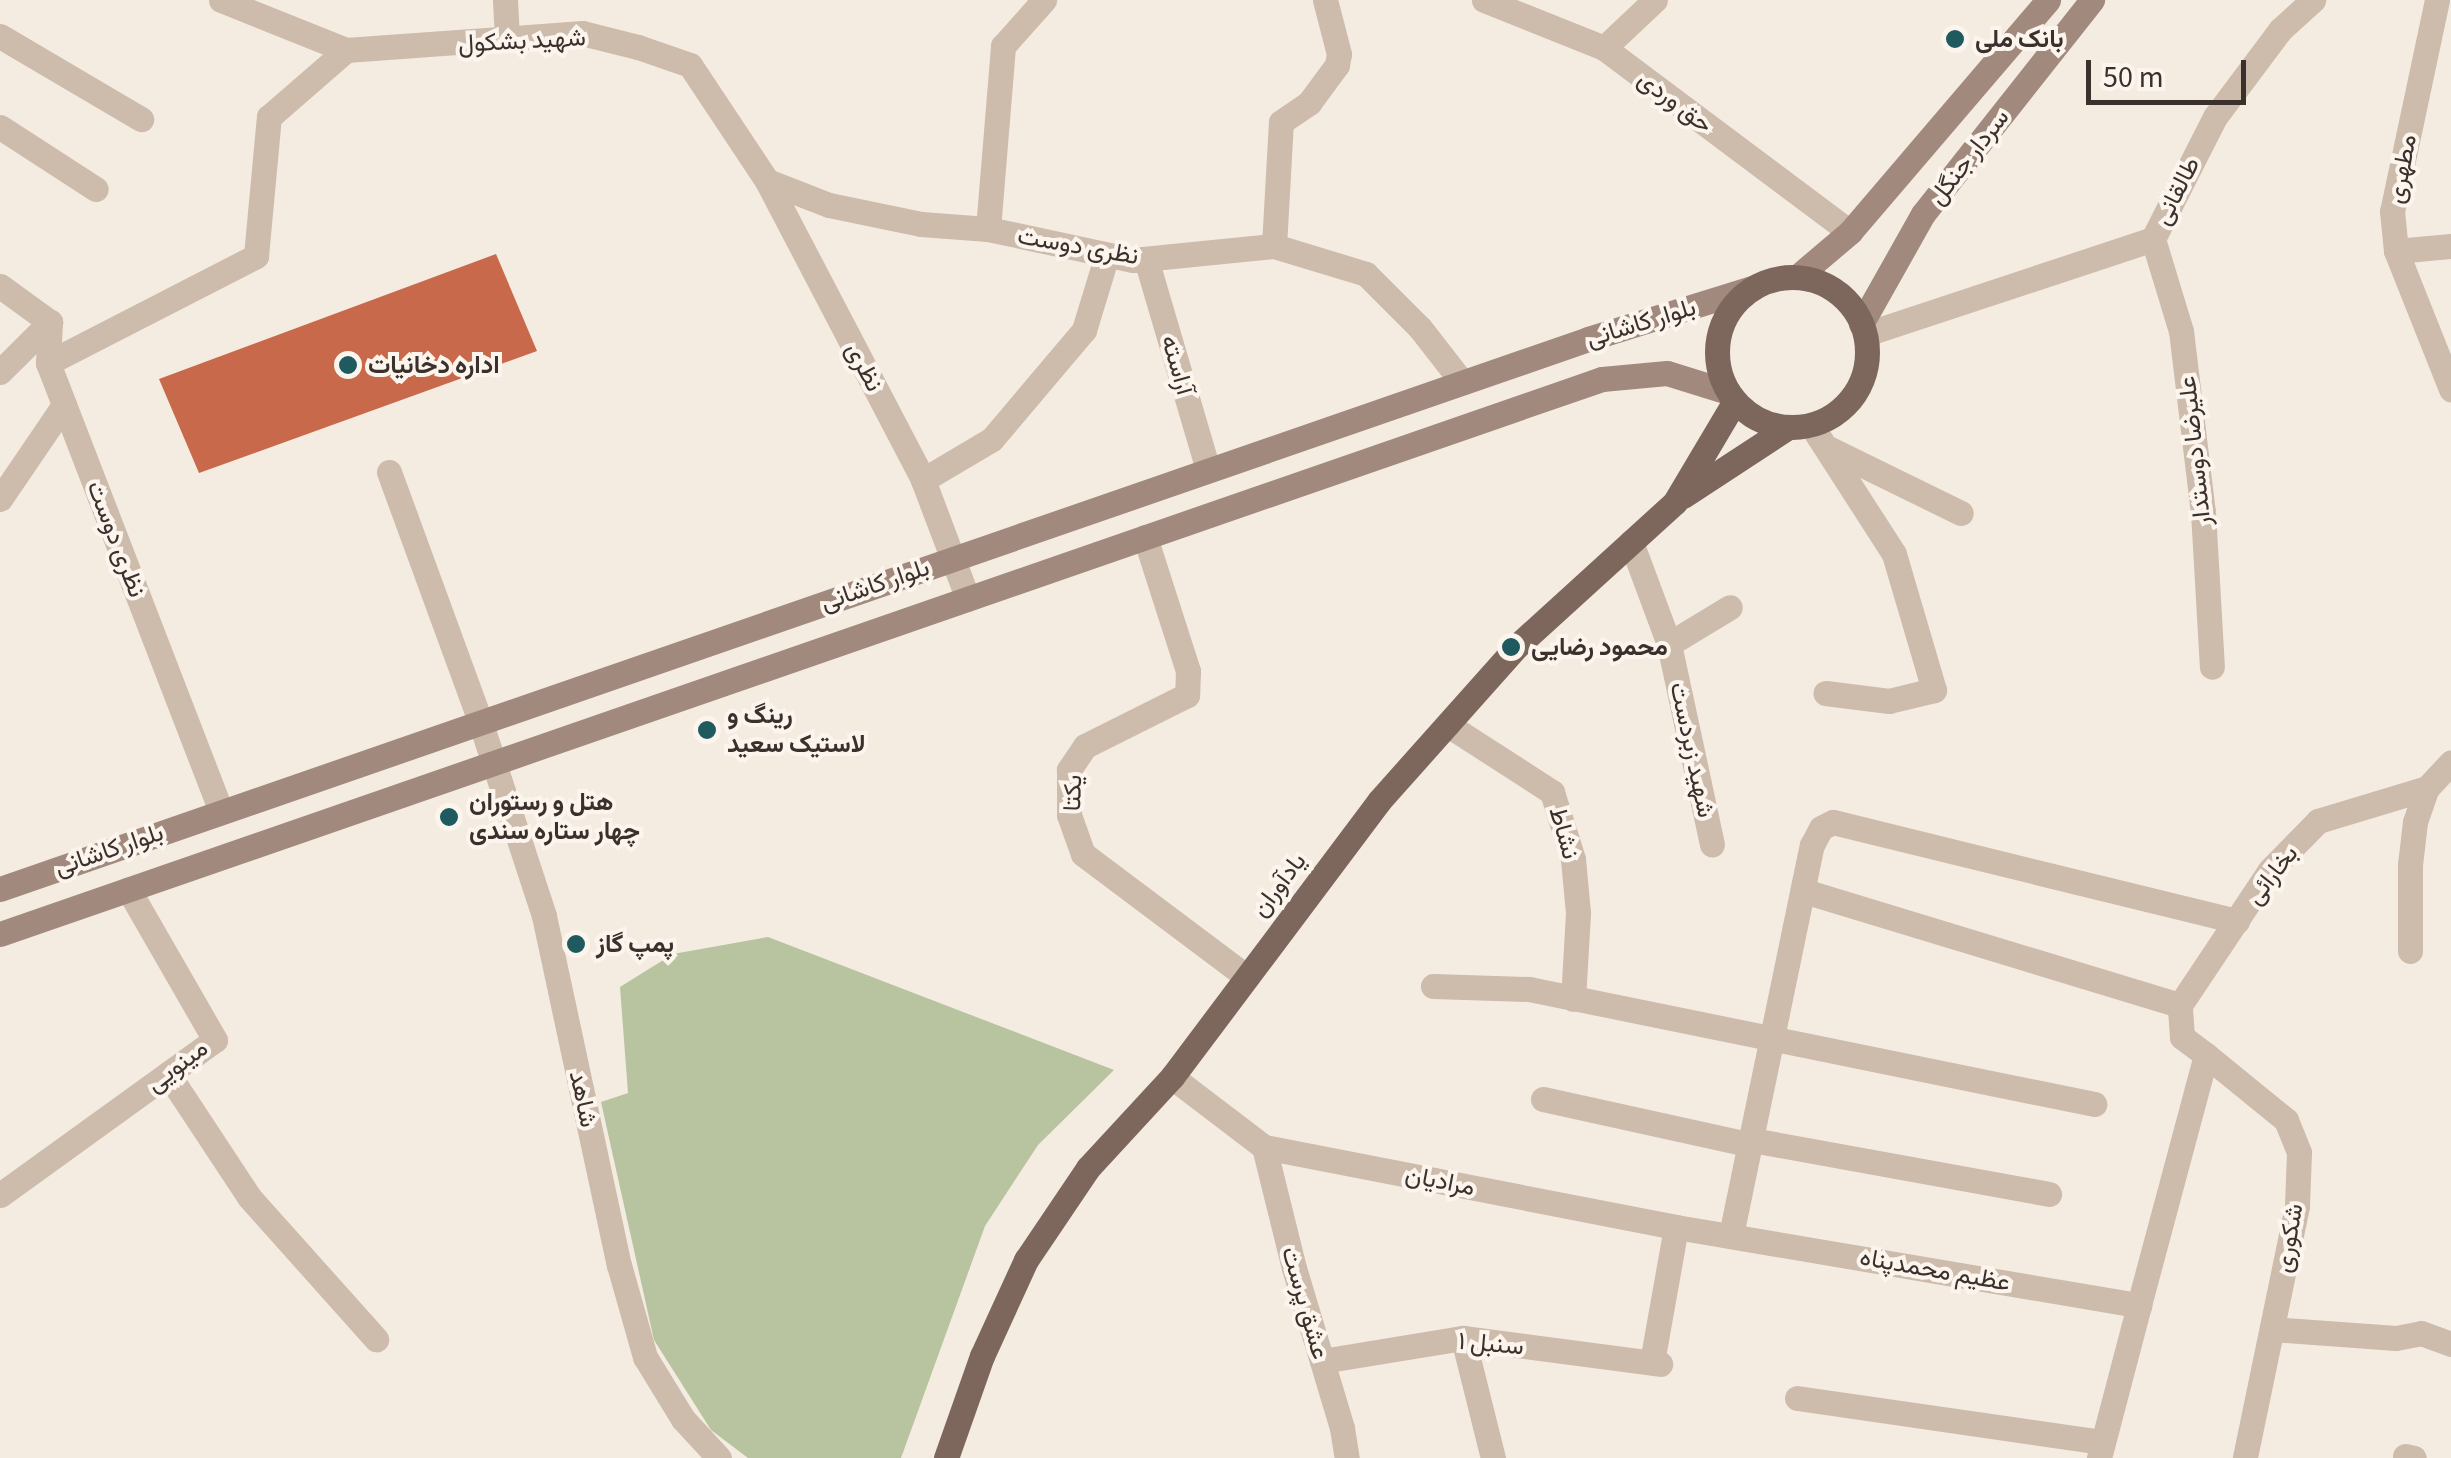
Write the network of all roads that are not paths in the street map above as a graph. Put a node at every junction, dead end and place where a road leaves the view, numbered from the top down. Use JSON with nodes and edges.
{"nodes":[{"id":1,"x":221,"y":0,"type":"edge"},
{"id":2,"x":505,"y":0,"type":"edge"},
{"id":3,"x":1044,"y":0,"type":"edge"},
{"id":4,"x":1325,"y":0,"type":"edge"},
{"id":5,"x":1484,"y":0,"type":"edge"},
{"id":6,"x":1655,"y":0,"type":"edge"},
{"id":7,"x":2048,"y":0,"type":"edge"},
{"id":8,"x":2092,"y":0,"type":"edge"},
{"id":9,"x":2437,"y":0,"type":"edge"},
{"id":10,"x":2304,"y":2,"type":"edge"},
{"id":11,"x":0,"y":36,"type":"edge"},
{"id":12,"x":507,"y":39,"type":"junction"},
{"id":13,"x":1604,"y":48,"type":"junction"},
{"id":14,"x":346,"y":50,"type":"junction"},
{"id":15,"x":141,"y":119,"type":"dead end"},
{"id":16,"x":0,"y":127,"type":"edge"},
{"id":17,"x":767,"y":180,"type":"junction"},
{"id":18,"x":96,"y":188,"type":"dead end"},
{"id":19,"x":988,"y":229,"type":"junction"},
{"id":20,"x":1850,"y":232,"type":"junction"},
{"id":21,"x":2153,"y":239,"type":"junction"},
{"id":22,"x":1274,"y":246,"type":"junction"},
{"id":23,"x":2451,"y":246,"type":"edge"},
{"id":24,"x":2396,"y":251,"type":"junction"},
{"id":25,"x":1107,"y":256,"type":"junction"},
{"id":26,"x":1146,"y":259,"type":"junction"},
{"id":27,"x":1798,"y":277,"type":"junction"},
{"id":28,"x":0,"y":286,"type":"edge"},
{"id":29,"x":1752,"y":288,"type":"junction"},
{"id":30,"x":50,"y":322,"type":"junction"},
{"id":31,"x":1864,"y":329,"type":"junction"},
{"id":32,"x":48,"y":363,"type":"junction"},
{"id":33,"x":0,"y":372,"type":"edge"},
{"id":34,"x":1462,"y":382,"type":"junction"},
{"id":35,"x":2451,"y":390,"type":"edge"},
{"id":36,"x":1732,"y":397,"type":"junction"},
{"id":37,"x":64,"y":404,"type":"junction"},
{"id":38,"x":1807,"y":433,"type":"junction"},
{"id":39,"x":1208,"y":470,"type":"junction"},
{"id":40,"x":389,"y":472,"type":"dead end"},
{"id":41,"x":923,"y":480,"type":"junction"},
{"id":42,"x":0,"y":498,"type":"edge"},
{"id":43,"x":1675,"y":502,"type":"junction"},
{"id":44,"x":1961,"y":513,"type":"dead end"},
{"id":45,"x":1145,"y":538,"type":"junction"},
{"id":46,"x":1631,"y":542,"type":"junction"},
{"id":47,"x":954,"y":558,"type":"junction"},
{"id":48,"x":968,"y":599,"type":"junction"},
{"id":49,"x":1730,"y":607,"type":"dead end"},
{"id":50,"x":1669,"y":644,"type":"junction"},
{"id":51,"x":2212,"y":668,"type":"dead end"},
{"id":52,"x":1826,"y":693,"type":"dead end"},
{"id":53,"x":480,"y":722,"type":"junction"},
{"id":54,"x":1448,"y":725,"type":"junction"},
{"id":55,"x":494,"y":762,"type":"junction"},
{"id":56,"x":2451,"y":762,"type":"edge"},
{"id":57,"x":2427,"y":788,"type":"junction"},
{"id":58,"x":221,"y":811,"type":"junction"},
{"id":59,"x":143,"y":838,"type":"junction"},
{"id":60,"x":1712,"y":844,"type":"dead end"},
{"id":61,"x":158,"y":878,"type":"junction"},
{"id":62,"x":0,"y":889,"type":"edge"},
{"id":63,"x":128,"y":889,"type":"junction"},
{"id":64,"x":1804,"y":891,"type":"junction"},
{"id":65,"x":2237,"y":921,"type":"junction"},
{"id":66,"x":0,"y":934,"type":"edge"},
{"id":67,"x":2410,"y":951,"type":"dead end"},
{"id":68,"x":1247,"y":977,"type":"junction"},
{"id":69,"x":1433,"y":986,"type":"dead end"},
{"id":70,"x":1574,"y":999,"type":"junction"},
{"id":71,"x":2180,"y":1005,"type":"junction"},
{"id":72,"x":1772,"y":1041,"type":"junction"},
{"id":73,"x":2206,"y":1055,"type":"junction"},
{"id":74,"x":168,"y":1074,"type":"junction"},
{"id":75,"x":1172,"y":1077,"type":"junction"},
{"id":76,"x":1544,"y":1099,"type":"dead end"},
{"id":77,"x":2094,"y":1104,"type":"dead end"},
{"id":78,"x":1752,"y":1143,"type":"junction"},
{"id":79,"x":1264,"y":1147,"type":"junction"},
{"id":80,"x":2049,"y":1194,"type":"dead end"},
{"id":81,"x":0,"y":1195,"type":"edge"},
{"id":82,"x":1676,"y":1227,"type":"junction"},
{"id":83,"x":1730,"y":1235,"type":"junction"},
{"id":84,"x":2139,"y":1305,"type":"junction"},
{"id":85,"x":2272,"y":1328,"type":"junction"},
{"id":86,"x":1463,"y":1338,"type":"junction"},
{"id":87,"x":376,"y":1339,"type":"dead end"},
{"id":88,"x":2451,"y":1344,"type":"edge"},
{"id":89,"x":1322,"y":1361,"type":"junction"},
{"id":90,"x":1797,"y":1398,"type":"dead end"},
{"id":91,"x":2101,"y":1450,"type":"edge"},
{"id":92,"x":719,"y":1458,"type":"edge"},
{"id":93,"x":946,"y":1458,"type":"edge"},
{"id":94,"x":1346,"y":1458,"type":"edge"},
{"id":95,"x":1493,"y":1458,"type":"edge"},
{"id":96,"x":2245,"y":1458,"type":"edge"}],
"edges":[{"from":1,"to":14,"type":"street","name":"شهید بشکول"},
{"from":2,"to":12,"type":"street"},
{"from":3,"to":19,"type":"street"},
{"from":4,"to":22,"type":"street"},
{"from":5,"to":13,"type":"street","name":"حق وردی"},
{"from":6,"to":13,"type":"street"},
{"from":7,"to":20,"type":"main road","name":"سردار جنگل"},
{"from":8,"to":31,"type":"main road","name":"سردار جنگل"},
{"from":9,"to":24,"type":"street","name":"مطهری"},
{"from":10,"to":21,"type":"street","name":"طالقانی"},
{"from":11,"to":15,"type":"street"},
{"from":12,"to":14,"type":"street","name":"شهید بشکول"},
{"from":12,"to":17,"type":"street","name":"شهید بشکول"},
{"from":13,"to":20,"type":"street","name":"حق وردی"},
{"from":14,"to":32,"type":"street"},
{"from":16,"to":18,"type":"street"},
{"from":17,"to":19,"type":"street","name":"نظری دوست"},
{"from":17,"to":41,"type":"street","name":"نظری"},
{"from":19,"to":25,"type":"street","name":"نظری دوست"},
{"from":20,"to":27,"type":"main road","name":"سردار جنگل"},
{"from":21,"to":31,"type":"street","name":"طالقانی"},
{"from":21,"to":51,"type":"street","name":"علیرضا دوستدار"},
{"from":22,"to":26,"type":"street","name":"نظری دوست"},
{"from":22,"to":34,"type":"street","name":"نظری دوست"},
{"from":23,"to":24,"type":"street"},
{"from":24,"to":35,"type":"street","name":"مطهری"},
{"from":25,"to":26,"type":"street","name":"نظری دوست"},
{"from":25,"to":41,"type":"street"},
{"from":26,"to":39,"type":"street","name":"آراسته"},
{"from":27,"to":29,"type":"main road"},
{"from":27,"to":31,"type":"main road"},
{"from":28,"to":30,"type":"street"},
{"from":29,"to":34,"type":"main road","name":"بلوار کاشانی"},
{"from":29,"to":36,"type":"main road"},
{"from":30,"to":32,"type":"street","name":"نظری دوست"},
{"from":30,"to":33,"type":"street"},
{"from":31,"to":38,"type":"main road"},
{"from":32,"to":37,"type":"street","name":"نظری دوست"},
{"from":34,"to":39,"type":"main road","name":"بلوار کاشانی"},
{"from":36,"to":38,"type":"main road"},
{"from":36,"to":43,"type":"main road","name":"یادآوران"},
{"from":36,"to":45,"type":"main road","name":"بلوار کاشانی"},
{"from":37,"to":42,"type":"street"},
{"from":37,"to":58,"type":"street","name":"نظری دوست"},
{"from":38,"to":43,"type":"main road"},
{"from":38,"to":44,"type":"street"},
{"from":38,"to":52,"type":"street"},
{"from":39,"to":47,"type":"main road","name":"بلوار کاشانی"},
{"from":40,"to":53,"type":"street","name":"شاهد"},
{"from":41,"to":47,"type":"street","name":"نظری"},
{"from":43,"to":46,"type":"main road","name":"یادآوران"},
{"from":45,"to":48,"type":"main road","name":"بلوار کاشانی"},
{"from":45,"to":68,"type":"street","name":"یکتا"},
{"from":46,"to":50,"type":"street","name":"شهید زبردست"},
{"from":46,"to":54,"type":"main road","name":"یادآوران"},
{"from":47,"to":48,"type":"street","name":"نظری"},
{"from":47,"to":53,"type":"main road","name":"بلوار کاشانی"},
{"from":48,"to":55,"type":"main road","name":"بلوار کاشانی"},
{"from":49,"to":50,"type":"street"},
{"from":50,"to":60,"type":"street","name":"شهید زبردست"},
{"from":53,"to":55,"type":"street","name":"شاهد"},
{"from":53,"to":58,"type":"main road","name":"بلوار کاشانی"},
{"from":54,"to":68,"type":"main road","name":"یادآوران"},
{"from":54,"to":70,"type":"street","name":"نشاط"},
{"from":55,"to":61,"type":"main road","name":"بلوار کاشانی"},
{"from":55,"to":92,"type":"street","name":"شاهد"},
{"from":56,"to":57,"type":"street"},
{"from":57,"to":65,"type":"street","name":"بخارائی"},
{"from":57,"to":67,"type":"street"},
{"from":58,"to":59,"type":"main road","name":"بلوار کاشانی"},
{"from":59,"to":61,"type":"main road"},
{"from":59,"to":62,"type":"main road","name":"بلوار کاشانی"},
{"from":61,"to":63,"type":"main road","name":"بلوار کاشانی"},
{"from":63,"to":66,"type":"main road","name":"بلوار کاشانی"},
{"from":63,"to":74,"type":"street","name":"مینویی"},
{"from":64,"to":65,"type":"street"},
{"from":64,"to":71,"type":"street"},
{"from":64,"to":72,"type":"street"},
{"from":65,"to":71,"type":"street","name":"بخارائی"},
{"from":68,"to":75,"type":"main road","name":"یادآوران"},
{"from":69,"to":70,"type":"street"},
{"from":70,"to":72,"type":"street"},
{"from":71,"to":73,"type":"street"},
{"from":72,"to":77,"type":"street"},
{"from":72,"to":78,"type":"street"},
{"from":73,"to":84,"type":"street"},
{"from":73,"to":85,"type":"street","name":"شکوری"},
{"from":74,"to":81,"type":"street","name":"مینویی"},
{"from":74,"to":87,"type":"street"},
{"from":75,"to":79,"type":"street","name":"مرادیان"},
{"from":75,"to":93,"type":"main road","name":"یادآوران"},
{"from":76,"to":78,"type":"street"},
{"from":78,"to":80,"type":"street"},
{"from":78,"to":83,"type":"street"},
{"from":79,"to":82,"type":"street","name":"مرادیان"},
{"from":79,"to":89,"type":"street","name":"عشق پرست"},
{"from":82,"to":83,"type":"street","name":"مرادیان"},
{"from":82,"to":86,"type":"street","name":"سنبل ۱"},
{"from":83,"to":84,"type":"street","name":"عظیم محمدپناه"},
{"from":84,"to":91,"type":"street"},
{"from":85,"to":88,"type":"street"},
{"from":85,"to":96,"type":"street","name":"شکوری"},
{"from":86,"to":89,"type":"street","name":"سنبل ۱"},
{"from":86,"to":95,"type":"street"},
{"from":89,"to":94,"type":"street","name":"عشق پرست"},
{"from":90,"to":91,"type":"street"}]}
